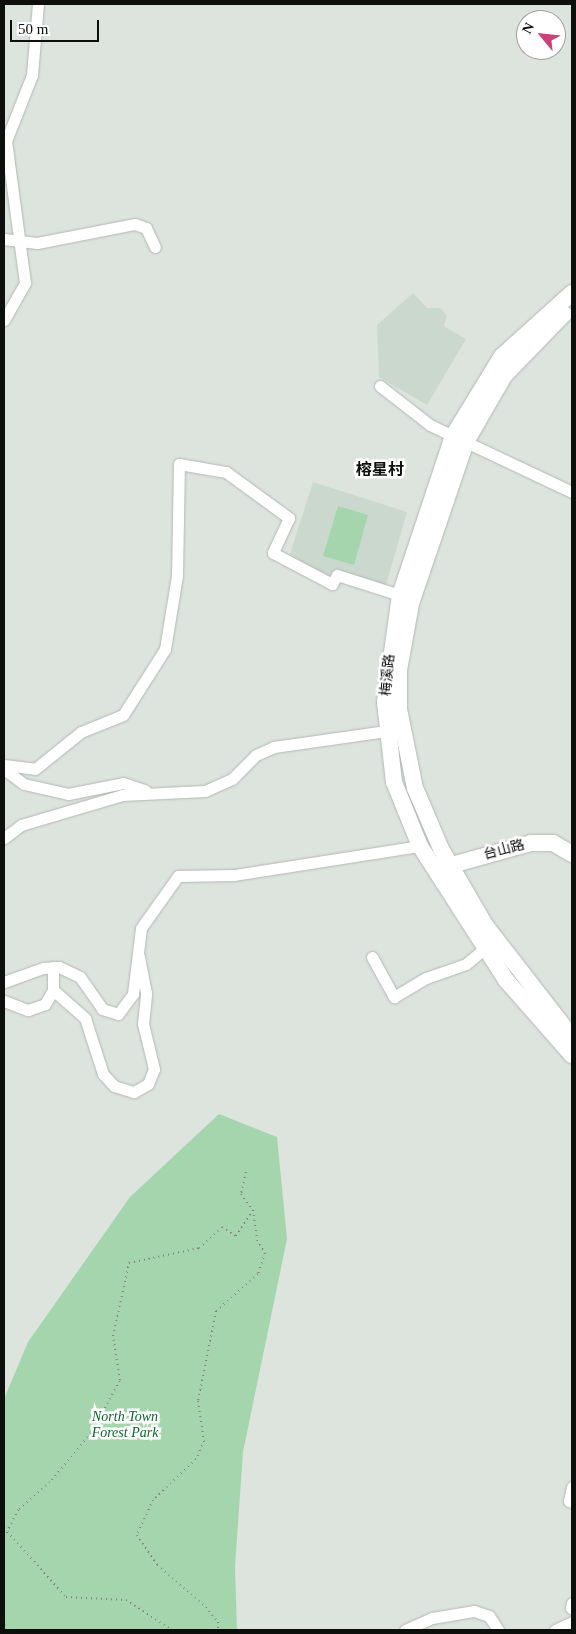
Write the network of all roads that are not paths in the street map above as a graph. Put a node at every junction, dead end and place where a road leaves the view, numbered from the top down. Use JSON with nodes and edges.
{"nodes":[{"id":1,"x":38,"y":4,"type":"edge"},
{"id":2,"x":4,"y":239,"type":"edge"},
{"id":3,"x":20,"y":240,"type":"junction"},
{"id":4,"x":155,"y":247,"type":"dead end"},
{"id":5,"x":572,"y":293,"type":"edge"},
{"id":6,"x":572,"y":308,"type":"edge"},
{"id":7,"x":4,"y":320,"type":"edge"},
{"id":8,"x":380,"y":386,"type":"dead end"},
{"id":9,"x":459,"y":439,"type":"junction"},
{"id":10,"x":572,"y":492,"type":"edge"},
{"id":11,"x":400,"y":595,"type":"junction"},
{"id":12,"x":386,"y":732,"type":"junction"},
{"id":13,"x":4,"y":767,"type":"edge"},
{"id":14,"x":149,"y":791,"type":"junction"},
{"id":15,"x":4,"y":838,"type":"edge"},
{"id":16,"x":420,"y":846,"type":"junction"},
{"id":17,"x":572,"y":854,"type":"edge"},
{"id":18,"x":450,"y":865,"type":"junction"},
{"id":19,"x":434,"y":870,"type":"junction"},
{"id":20,"x":137,"y":944,"type":"junction"},
{"id":21,"x":484,"y":949,"type":"junction"},
{"id":22,"x":372,"y":957,"type":"dead end"},
{"id":23,"x":53,"y":966,"type":"junction"},
{"id":24,"x":4,"y":982,"type":"edge"},
{"id":25,"x":53,"y":990,"type":"junction"},
{"id":26,"x":4,"y":1001,"type":"edge"},
{"id":27,"x":572,"y":1037,"type":"edge"},
{"id":28,"x":572,"y":1055,"type":"edge"},
{"id":29,"x":572,"y":1488,"type":"edge"},
{"id":30,"x":572,"y":1502,"type":"edge"},
{"id":31,"x":572,"y":1622,"type":"edge"},
{"id":32,"x":405,"y":1630,"type":"edge"},
{"id":33,"x":498,"y":1630,"type":"edge"},
{"id":34,"x":555,"y":1630,"type":"edge"}],
"edges":[{"from":1,"to":3,"type":"street"},
{"from":2,"to":3,"type":"street"},
{"from":3,"to":4,"type":"street"},
{"from":3,"to":7,"type":"street"},
{"from":5,"to":9,"type":"main road","name":"梅溪路"},
{"from":6,"to":9,"type":"main road","name":"梅溪路"},
{"from":8,"to":9,"type":"street"},
{"from":9,"to":10,"type":"street"},
{"from":9,"to":11,"type":"main road","name":"梅溪路"},
{"from":9,"to":18,"type":"main road","name":"梅溪路"},
{"from":11,"to":12,"type":"main road","name":"梅溪路"},
{"from":11,"to":13,"type":"street"},
{"from":12,"to":14,"type":"street"},
{"from":12,"to":16,"type":"main road","name":"梅溪路"},
{"from":13,"to":14,"type":"street"},
{"from":14,"to":15,"type":"street"},
{"from":16,"to":19,"type":"main road","name":"梅溪路"},
{"from":16,"to":20,"type":"street"},
{"from":17,"to":18,"type":"main road","name":"台山路"},
{"from":18,"to":19,"type":"main road","name":"台山路"},
{"from":18,"to":27,"type":"main road","name":"梅溪路"},
{"from":19,"to":21,"type":"main road","name":"梅溪路"},
{"from":20,"to":23,"type":"street"},
{"from":20,"to":25,"type":"street"},
{"from":21,"to":22,"type":"street"},
{"from":21,"to":28,"type":"main road","name":"梅溪路"},
{"from":23,"to":24,"type":"street"},
{"from":23,"to":25,"type":"street"},
{"from":25,"to":26,"type":"street"},
{"from":29,"to":30,"type":"street"},
{"from":31,"to":34,"type":"street"},
{"from":32,"to":33,"type":"street"}]}
